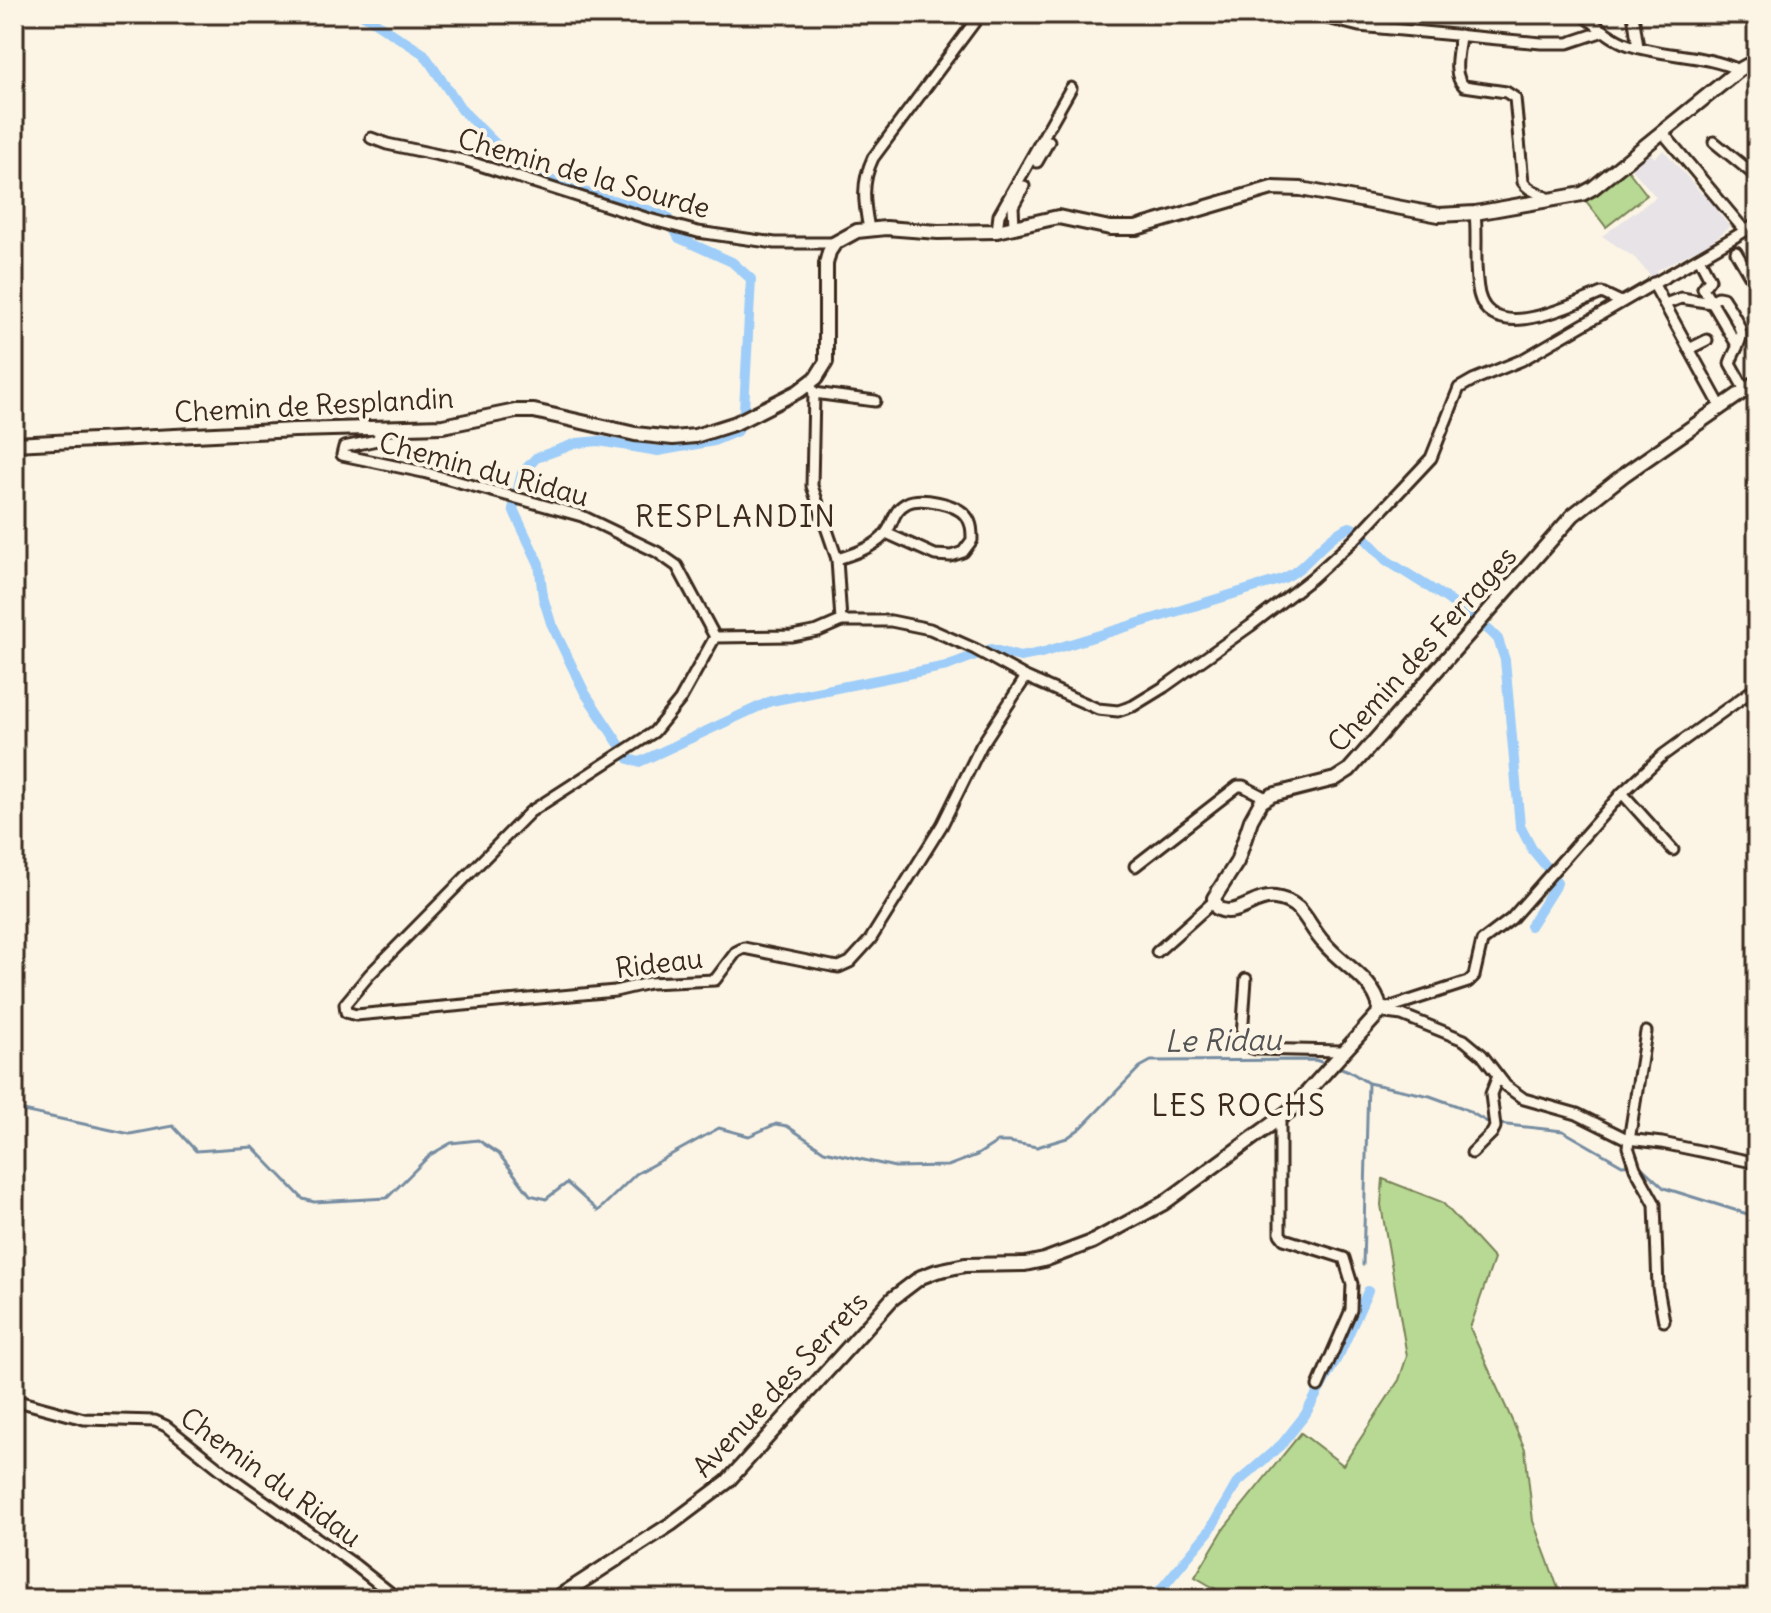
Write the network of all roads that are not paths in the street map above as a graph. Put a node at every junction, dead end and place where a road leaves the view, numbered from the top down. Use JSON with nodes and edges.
{"nodes":[{"id":1,"x":1311,"y":14,"type":"edge"},
{"id":2,"x":1582,"y":14,"type":"edge"},
{"id":3,"x":1633,"y":14,"type":"edge"},
{"id":4,"x":976,"y":20,"type":"dead end"},
{"id":5,"x":1604,"y":31,"type":"junction"},
{"id":6,"x":1460,"y":35,"type":"junction"},
{"id":7,"x":1638,"y":47,"type":"junction"},
{"id":8,"x":1757,"y":60,"type":"edge"},
{"id":9,"x":1739,"y":70,"type":"junction"},
{"id":10,"x":1071,"y":88,"type":"dead end"},
{"id":11,"x":1663,"y":133,"type":"junction"},
{"id":12,"x":371,"y":138,"type":"dead end"},
{"id":13,"x":1049,"y":141,"type":"dead end"},
{"id":14,"x":1714,"y":142,"type":"dead end"},
{"id":15,"x":1757,"y":177,"type":"edge"},
{"id":16,"x":1549,"y":200,"type":"junction"},
{"id":17,"x":1475,"y":213,"type":"junction"},
{"id":18,"x":1757,"y":224,"type":"edge"},
{"id":19,"x":1014,"y":226,"type":"junction"},
{"id":20,"x":869,"y":229,"type":"junction"},
{"id":21,"x":997,"y":231,"type":"junction"},
{"id":22,"x":1745,"y":231,"type":"junction"},
{"id":23,"x":835,"y":243,"type":"junction"},
{"id":24,"x":1738,"y":254,"type":"dead end"},
{"id":25,"x":1699,"y":258,"type":"junction"},
{"id":26,"x":1653,"y":283,"type":"junction"},
{"id":27,"x":1757,"y":288,"type":"edge"},
{"id":28,"x":1621,"y":302,"type":"junction"},
{"id":29,"x":1712,"y":302,"type":"junction"},
{"id":30,"x":1665,"y":304,"type":"junction"},
{"id":31,"x":1707,"y":340,"type":"dead end"},
{"id":32,"x":1689,"y":349,"type":"junction"},
{"id":33,"x":1757,"y":382,"type":"edge"},
{"id":34,"x":812,"y":388,"type":"junction"},
{"id":35,"x":1745,"y":390,"type":"junction"},
{"id":36,"x":875,"y":401,"type":"dead end"},
{"id":37,"x":1721,"y":407,"type":"junction"},
{"id":38,"x":382,"y":428,"type":"junction"},
{"id":39,"x":14,"y":444,"type":"edge"},
{"id":40,"x":886,"y":533,"type":"junction"},
{"id":41,"x":837,"y":559,"type":"junction"},
{"id":42,"x":841,"y":621,"type":"junction"},
{"id":43,"x":715,"y":637,"type":"junction"},
{"id":44,"x":1026,"y":677,"type":"junction"},
{"id":45,"x":1757,"y":687,"type":"edge"},
{"id":46,"x":1622,"y":793,"type":"junction"},
{"id":47,"x":1266,"y":798,"type":"junction"},
{"id":48,"x":1673,"y":850,"type":"dead end"},
{"id":49,"x":1135,"y":866,"type":"dead end"},
{"id":50,"x":1213,"y":902,"type":"junction"},
{"id":51,"x":1157,"y":952,"type":"dead end"},
{"id":52,"x":1246,"y":979,"type":"dead end"},
{"id":53,"x":1382,"y":1011,"type":"junction"},
{"id":54,"x":1646,"y":1032,"type":"dead end"},
{"id":55,"x":1335,"y":1060,"type":"junction"},
{"id":56,"x":1498,"y":1076,"type":"junction"},
{"id":57,"x":1280,"y":1118,"type":"junction"},
{"id":58,"x":1627,"y":1139,"type":"junction"},
{"id":59,"x":1472,"y":1153,"type":"dead end"},
{"id":60,"x":1757,"y":1163,"type":"edge"},
{"id":61,"x":1664,"y":1321,"type":"dead end"},
{"id":62,"x":1318,"y":1386,"type":"dead end"},
{"id":63,"x":14,"y":1400,"type":"edge"},
{"id":64,"x":398,"y":1599,"type":"edge"},
{"id":65,"x":555,"y":1599,"type":"edge"}],
"edges":[{"from":1,"to":6,"type":"street"},
{"from":2,"to":5,"type":"street"},
{"from":3,"to":7,"type":"street"},
{"from":4,"to":20,"type":"street"},
{"from":5,"to":6,"type":"street"},
{"from":5,"to":7,"type":"street"},
{"from":6,"to":16,"type":"street"},
{"from":7,"to":9,"type":"street"},
{"from":8,"to":9,"type":"street"},
{"from":9,"to":11,"type":"street"},
{"from":10,"to":21,"type":"street"},
{"from":11,"to":16,"type":"street"},
{"from":11,"to":22,"type":"street"},
{"from":12,"to":23,"type":"street","name":"Chemin de la Sourde"},
{"from":13,"to":19,"type":"street"},
{"from":14,"to":15,"type":"street"},
{"from":16,"to":17,"type":"street"},
{"from":17,"to":19,"type":"street"},
{"from":17,"to":28,"type":"street"},
{"from":18,"to":22,"type":"street"},
{"from":19,"to":21,"type":"street"},
{"from":20,"to":21,"type":"street"},
{"from":20,"to":23,"type":"street"},
{"from":22,"to":25,"type":"street"},
{"from":23,"to":34,"type":"street"},
{"from":24,"to":27,"type":"street"},
{"from":25,"to":26,"type":"street"},
{"from":25,"to":29,"type":"street"},
{"from":26,"to":28,"type":"street"},
{"from":26,"to":30,"type":"street"},
{"from":28,"to":44,"type":"street"},
{"from":29,"to":30,"type":"street"},
{"from":29,"to":35,"type":"street"},
{"from":30,"to":32,"type":"street"},
{"from":31,"to":32,"type":"street"},
{"from":32,"to":37,"type":"street"},
{"from":33,"to":35,"type":"street","name":"Chemin des Ferrages"},
{"from":34,"to":36,"type":"street"},
{"from":34,"to":38,"type":"street","name":"Chemin de Resplandin"},
{"from":34,"to":41,"type":"street"},
{"from":35,"to":37,"type":"street","name":"Chemin des Ferrages"},
{"from":37,"to":47,"type":"street","name":"Chemin des Ferrages"},
{"from":38,"to":39,"type":"street","name":"Chemin de Resplandin"},
{"from":38,"to":43,"type":"street","name":"Chemin du Ridau"},
{"from":40,"to":40,"type":"street"},
{"from":40,"to":41,"type":"street"},
{"from":41,"to":42,"type":"street"},
{"from":42,"to":43,"type":"street"},
{"from":42,"to":44,"type":"street"},
{"from":43,"to":44,"type":"street","name":"Rideau"},
{"from":45,"to":46,"type":"street"},
{"from":46,"to":48,"type":"street"},
{"from":46,"to":53,"type":"street"},
{"from":47,"to":49,"type":"street"},
{"from":47,"to":50,"type":"street"},
{"from":50,"to":51,"type":"street"},
{"from":50,"to":53,"type":"street"},
{"from":52,"to":55,"type":"street"},
{"from":53,"to":55,"type":"street","name":"Avenue des Serrets"},
{"from":53,"to":56,"type":"street"},
{"from":54,"to":58,"type":"street"},
{"from":55,"to":57,"type":"street","name":"Avenue des Serrets"},
{"from":56,"to":58,"type":"street"},
{"from":56,"to":59,"type":"street"},
{"from":57,"to":62,"type":"street"},
{"from":57,"to":65,"type":"street","name":"Avenue des Serrets"},
{"from":58,"to":60,"type":"street"},
{"from":58,"to":61,"type":"street"},
{"from":63,"to":64,"type":"street","name":"Chemin du Ridau"}]}
